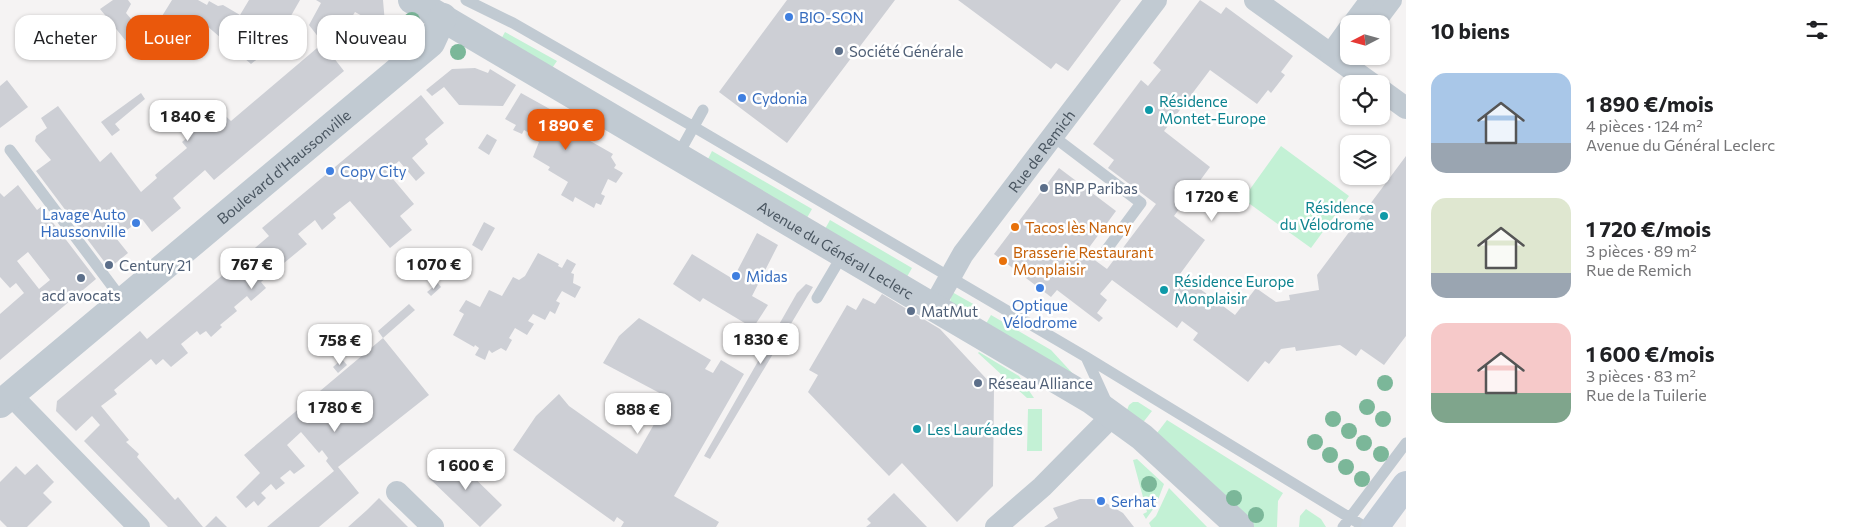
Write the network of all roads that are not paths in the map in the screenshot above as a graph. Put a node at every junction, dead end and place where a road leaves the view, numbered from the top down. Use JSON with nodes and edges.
{"nodes":[{"id":1,"x":412,"y":0,"type":"edge"},
{"id":2,"x":466,"y":0,"type":"edge"},
{"id":3,"x":1156,"y":0,"type":"edge"},
{"id":4,"x":1255,"y":0,"type":"edge"},
{"id":5,"x":1371,"y":0,"type":"edge"},
{"id":6,"x":1391,"y":0,"type":"edge"},
{"id":7,"x":1360,"y":15,"type":"edge"},
{"id":8,"x":1380,"y":15,"type":"edge"},
{"id":9,"x":443,"y":17,"type":"junction"},
{"id":10,"x":1340,"y":57,"type":"edge"},
{"id":11,"x":1349,"y":65,"type":"edge"},
{"id":12,"x":1361,"y":75,"type":"edge"},
{"id":13,"x":1390,"y":96,"type":"edge"},
{"id":14,"x":1406,"y":108,"type":"edge"},
{"id":15,"x":703,"y":110,"type":"dead end"},
{"id":16,"x":694,"y":127,"type":"junction"},
{"id":17,"x":1054,"y":138,"type":"junction"},
{"id":18,"x":10,"y":150,"type":"dead end"},
{"id":19,"x":678,"y":155,"type":"junction"},
{"id":20,"x":843,"y":253,"type":"junction"},
{"id":21,"x":1104,"y":253,"type":"dead end"},
{"id":22,"x":950,"y":277,"type":"junction"},
{"id":23,"x":817,"y":298,"type":"dead end"},
{"id":24,"x":124,"y":302,"type":"junction"},
{"id":25,"x":934,"y":306,"type":"junction"},
{"id":26,"x":1086,"y":357,"type":"junction"},
{"id":27,"x":5,"y":400,"type":"edge"},
{"id":28,"x":1112,"y":415,"type":"junction"},
{"id":29,"x":1406,"y":443,"type":"edge"},
{"id":30,"x":1406,"y":486,"type":"edge"},
{"id":31,"x":397,"y":492,"type":"dead end"},
{"id":32,"x":1356,"y":524,"type":"edge"},
{"id":33,"x":139,"y":527,"type":"edge"},
{"id":34,"x":433,"y":527,"type":"edge"},
{"id":35,"x":996,"y":527,"type":"edge"},
{"id":36,"x":1240,"y":527,"type":"edge"},
{"id":37,"x":1366,"y":527,"type":"edge"}],
"edges":[{"from":1,"to":9,"type":"street","name":"Avenue du Général Leclerc"},
{"from":2,"to":16,"type":"lane"},
{"from":3,"to":17,"type":"street","name":"Rue de Remich"},
{"from":4,"to":10,"type":"street"},
{"from":5,"to":7,"type":"street"},
{"from":6,"to":8,"type":"street"},
{"from":9,"to":19,"type":"street","name":"Avenue du Général Leclerc"},
{"from":9,"to":24,"type":"street","name":"Boulevard d'Haussonville"},
{"from":11,"to":12,"type":"street"},
{"from":13,"to":14,"type":"street"},
{"from":15,"to":16,"type":"lane"},
{"from":16,"to":19,"type":"lane"},
{"from":16,"to":22,"type":"lane"},
{"from":17,"to":21,"type":"lane"},
{"from":17,"to":22,"type":"street","name":"Rue de Remich"},
{"from":18,"to":24,"type":"lane"},
{"from":19,"to":20,"type":"street","name":"Avenue du Général Leclerc"},
{"from":20,"to":23,"type":"lane"},
{"from":20,"to":25,"type":"street","name":"Avenue du Général Leclerc"},
{"from":22,"to":25,"type":"street","name":"Rue de Remich"},
{"from":22,"to":26,"type":"lane"},
{"from":24,"to":27,"type":"street","name":"Boulevard d'Haussonville"},
{"from":25,"to":28,"type":"street","name":"Avenue du Général Leclerc"},
{"from":26,"to":28,"type":"lane"},
{"from":26,"to":32,"type":"lane"},
{"from":27,"to":33,"type":"street"},
{"from":28,"to":35,"type":"street"},
{"from":28,"to":36,"type":"street","name":"Avenue du Général Leclerc"},
{"from":29,"to":32,"type":"lane"},
{"from":30,"to":32,"type":"main road"},
{"from":31,"to":34,"type":"street"},
{"from":32,"to":37,"type":"lane"}]}
